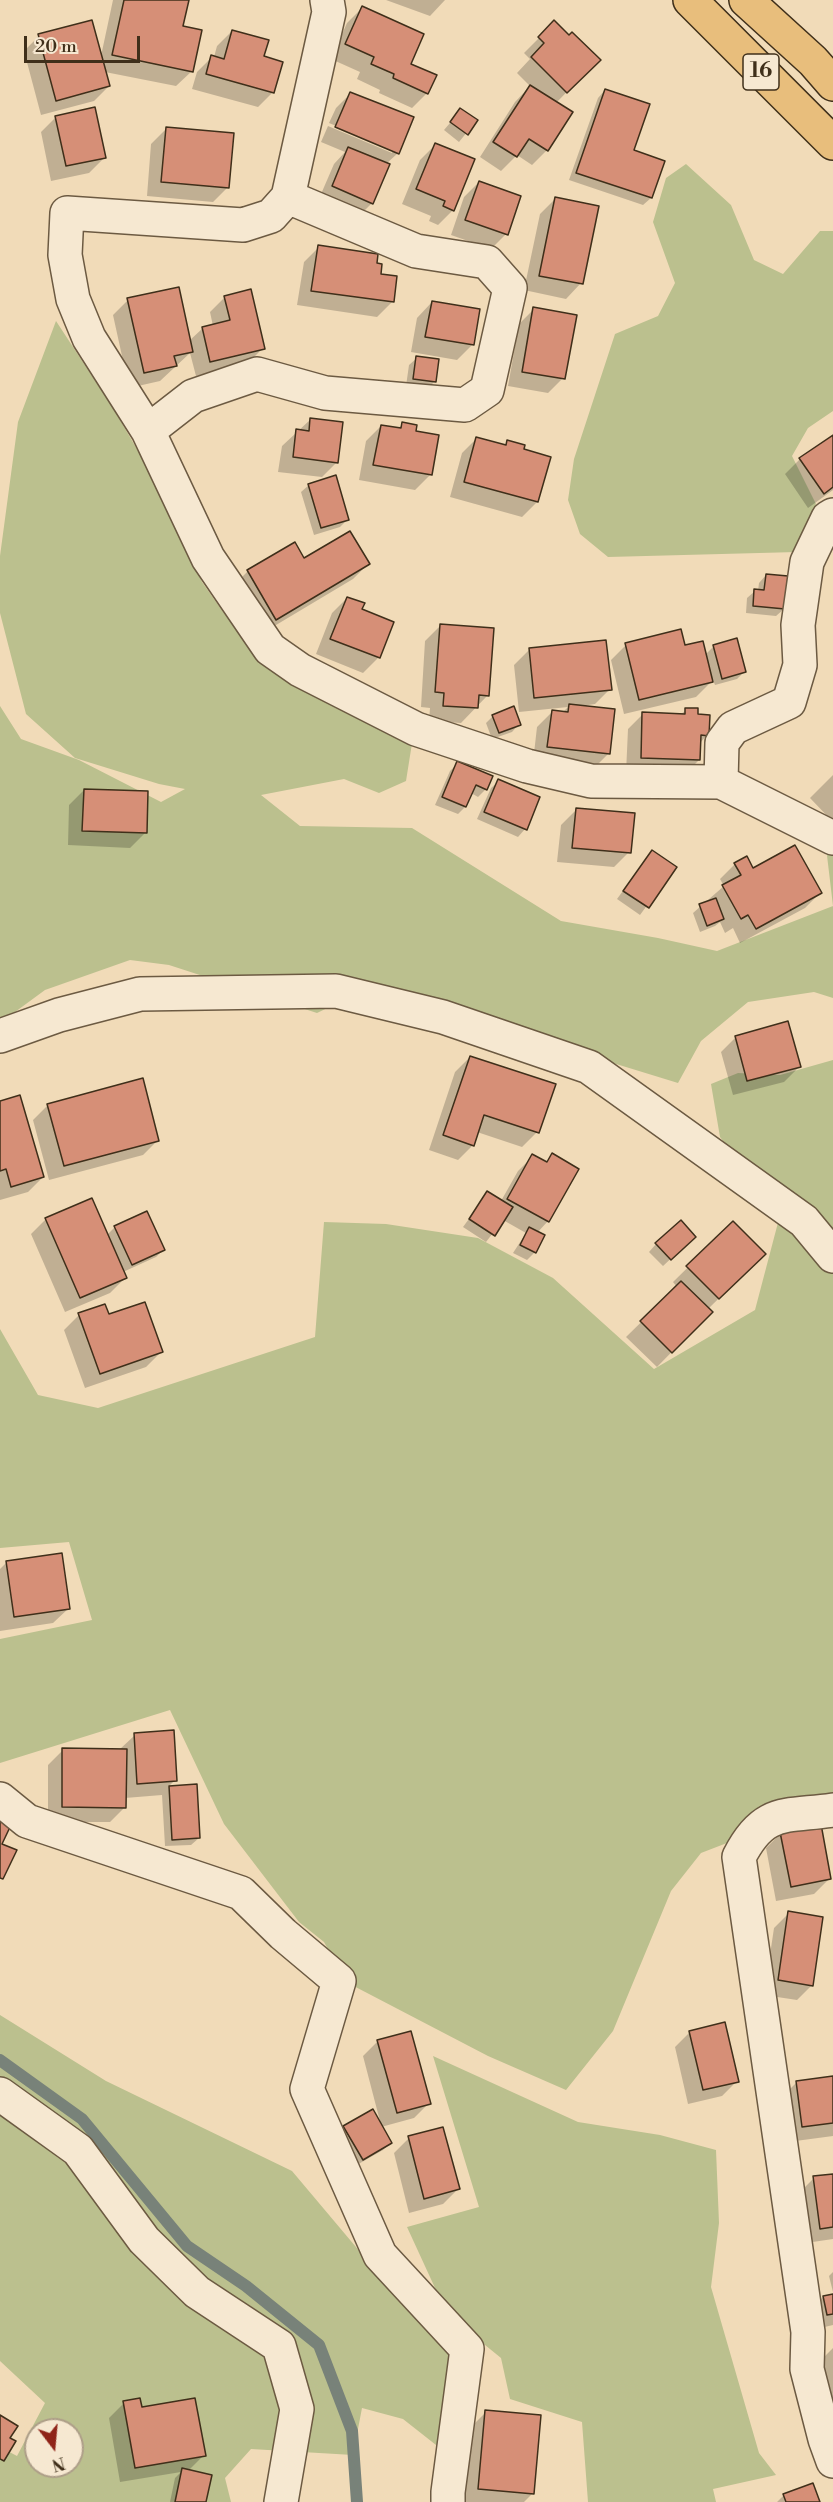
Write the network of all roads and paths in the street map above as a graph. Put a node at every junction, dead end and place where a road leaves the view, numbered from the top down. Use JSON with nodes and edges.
{"nodes":[{"id":1,"x":327,"y":0,"type":"edge"},
{"id":2,"x":690,"y":0,"type":"edge"},
{"id":3,"x":746,"y":0,"type":"edge"},
{"id":4,"x":833,"y":84,"type":"edge"},
{"id":5,"x":833,"y":143,"type":"edge"},
{"id":6,"x":288,"y":197,"type":"junction"},
{"id":7,"x":148,"y":432,"type":"junction"},
{"id":8,"x":833,"y":515,"type":"edge"},
{"id":9,"x":721,"y":782,"type":"junction"},
{"id":10,"x":833,"y":838,"type":"edge"},
{"id":11,"x":0,"y":1036,"type":"edge"},
{"id":12,"x":833,"y":1256,"type":"edge"},
{"id":13,"x":0,"y":1799,"type":"edge"},
{"id":14,"x":833,"y":1810,"type":"edge"},
{"id":15,"x":0,"y":2094,"type":"edge"},
{"id":16,"x":833,"y":2461,"type":"edge"},
{"id":17,"x":281,"y":2502,"type":"edge"},
{"id":18,"x":448,"y":2502,"type":"edge"}],
"edges":[{"from":1,"to":6,"type":"street"},
{"from":2,"to":5,"type":"main road","number":"16"},
{"from":3,"to":4,"type":"main road","number":"16"},
{"from":6,"to":7,"type":"street"},
{"from":6,"to":7,"type":"street"},
{"from":7,"to":9,"type":"street"},
{"from":8,"to":9,"type":"street"},
{"from":9,"to":10,"type":"street"},
{"from":11,"to":12,"type":"street"},
{"from":13,"to":18,"type":"street"},
{"from":14,"to":16,"type":"street"},
{"from":15,"to":17,"type":"street"}]}
